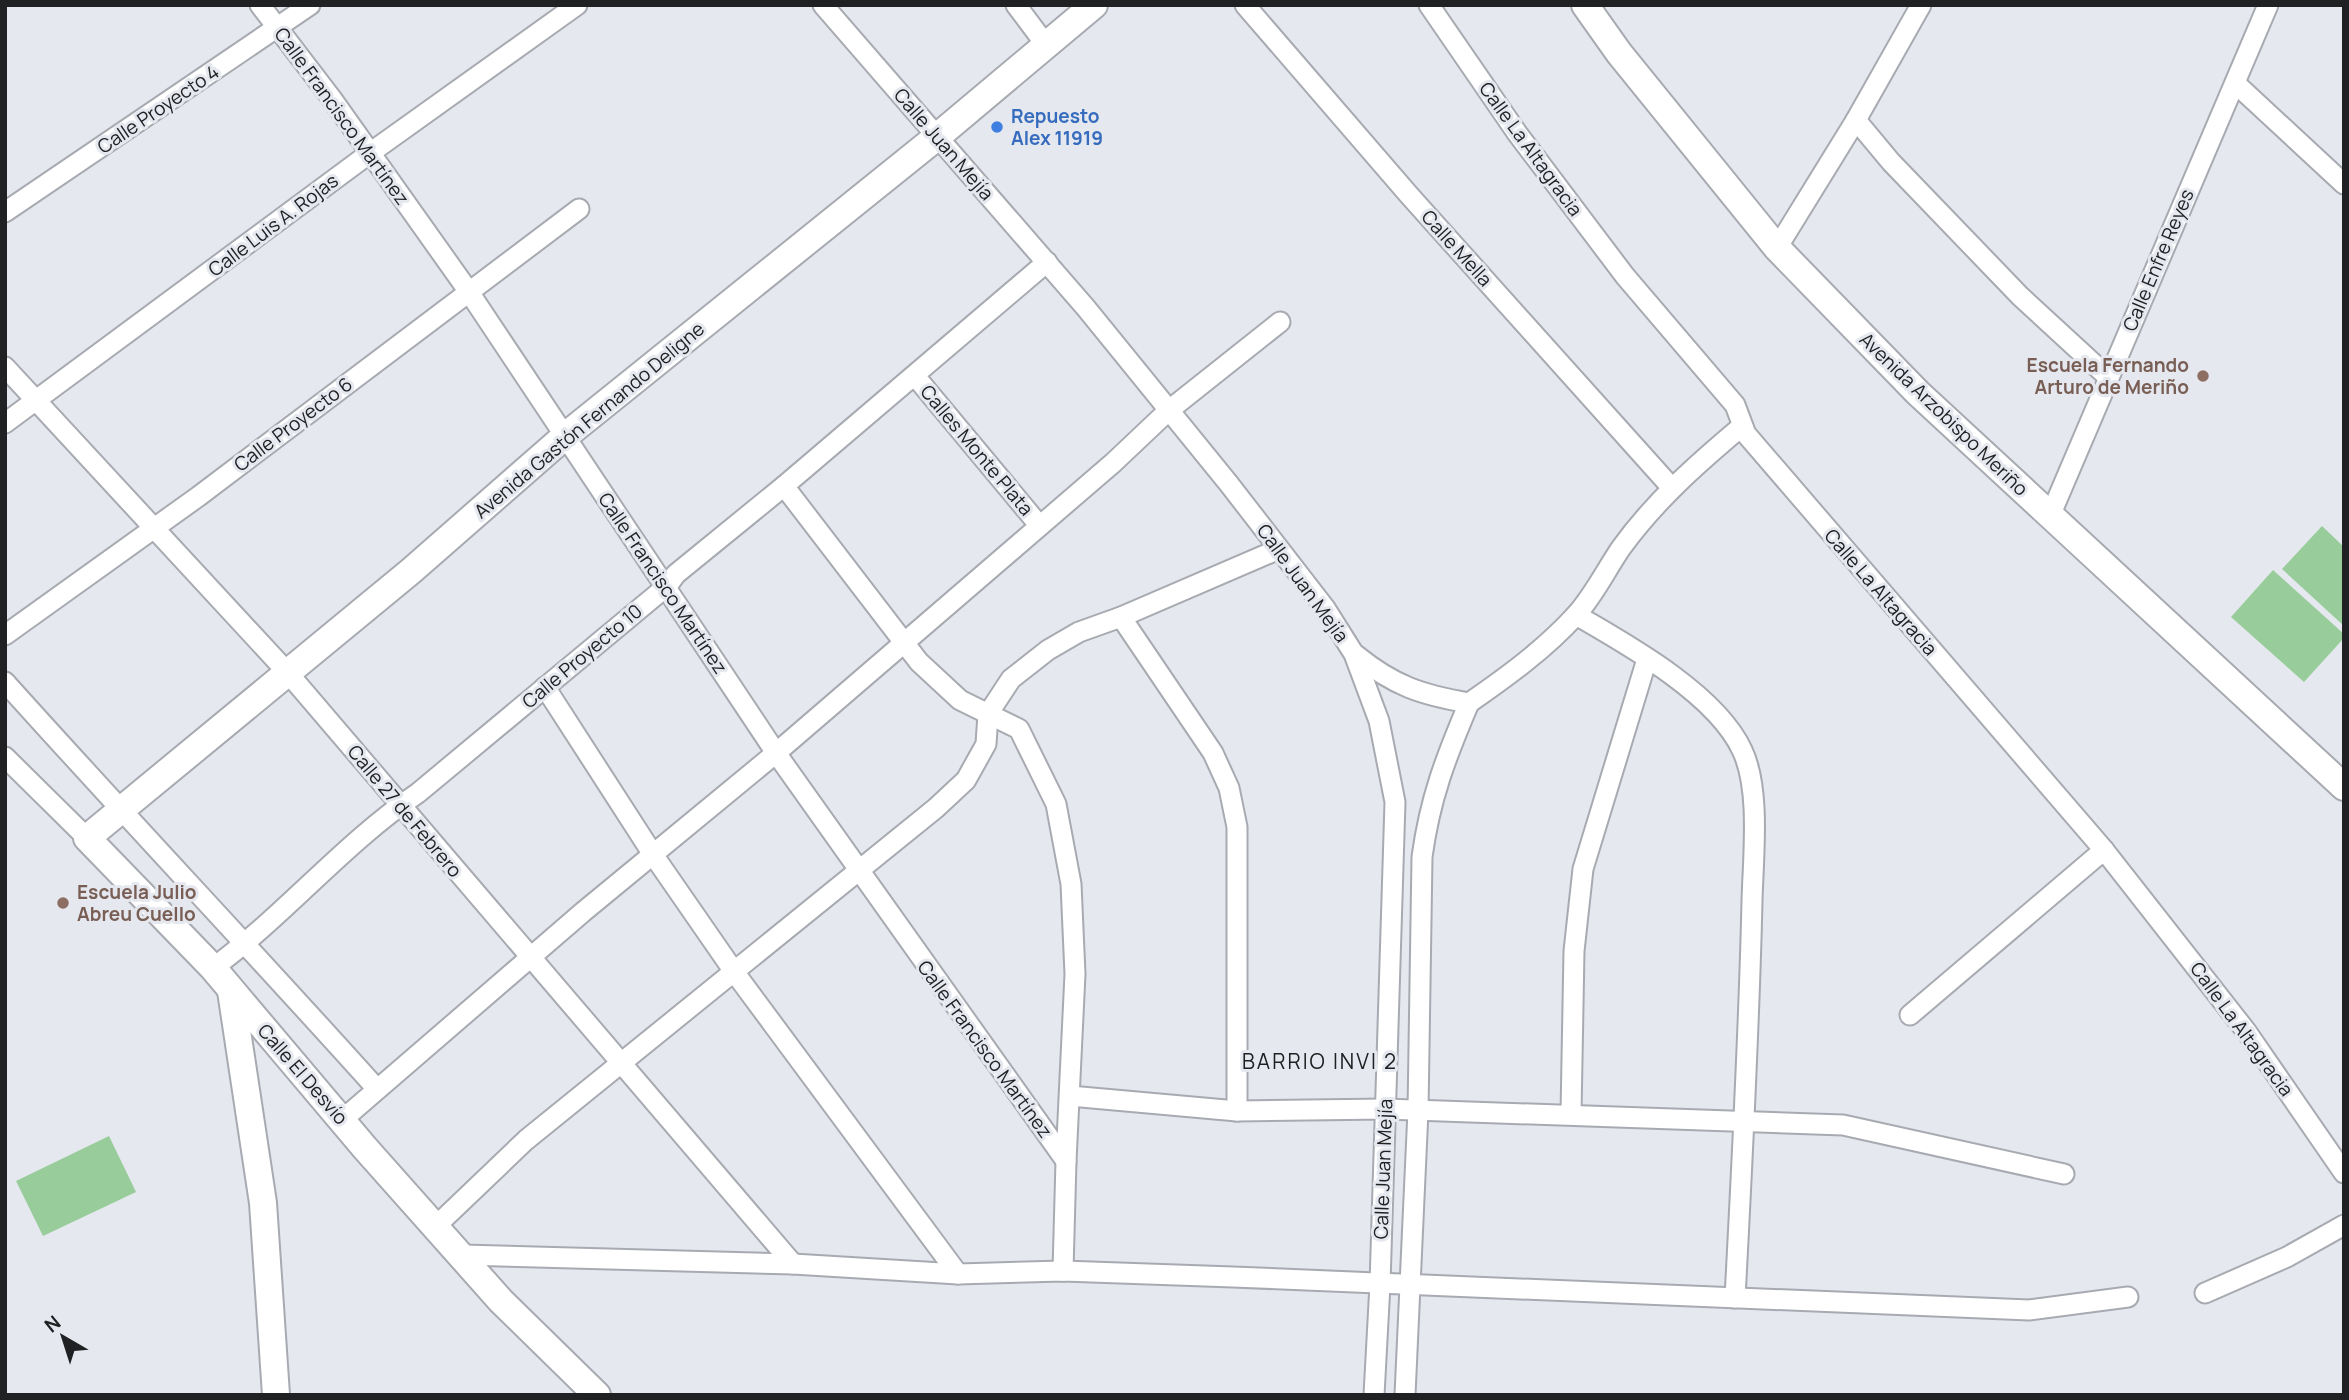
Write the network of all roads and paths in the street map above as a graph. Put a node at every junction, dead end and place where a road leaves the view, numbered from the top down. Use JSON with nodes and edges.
{"nodes":[{"id":1,"x":260,"y":5,"type":"edge"},
{"id":2,"x":310,"y":5,"type":"edge"},
{"id":3,"x":577,"y":5,"type":"edge"},
{"id":4,"x":823,"y":5,"type":"edge"},
{"id":5,"x":1016,"y":5,"type":"edge"},
{"id":6,"x":1094,"y":5,"type":"edge"},
{"id":7,"x":1245,"y":5,"type":"edge"},
{"id":8,"x":1429,"y":5,"type":"edge"},
{"id":9,"x":1585,"y":5,"type":"edge"},
{"id":10,"x":1921,"y":5,"type":"edge"},
{"id":11,"x":2268,"y":5,"type":"edge"},
{"id":12,"x":277,"y":28,"type":"junction"},
{"id":13,"x":1046,"y":45,"type":"junction"},
{"id":14,"x":2235,"y":83,"type":"junction"},
{"id":15,"x":1856,"y":120,"type":"junction"},
{"id":16,"x":937,"y":135,"type":"junction"},
{"id":17,"x":370,"y":153,"type":"junction"},
{"id":18,"x":2344,"y":184,"type":"edge"},
{"id":19,"x":579,"y":209,"type":"dead end"},
{"id":20,"x":5,"y":212,"type":"edge"},
{"id":21,"x":1777,"y":248,"type":"junction"},
{"id":22,"x":1047,"y":262,"type":"junction"},
{"id":23,"x":469,"y":292,"type":"junction"},
{"id":24,"x":1280,"y":323,"type":"dead end"},
{"id":25,"x":5,"y":368,"type":"edge"},
{"id":26,"x":915,"y":376,"type":"junction"},
{"id":27,"x":2108,"y":377,"type":"junction"},
{"id":28,"x":36,"y":400,"type":"junction"},
{"id":29,"x":1168,"y":411,"type":"junction"},
{"id":30,"x":5,"y":423,"type":"edge"},
{"id":31,"x":1741,"y":427,"type":"junction"},
{"id":32,"x":564,"y":438,"type":"junction"},
{"id":33,"x":784,"y":486,"type":"junction"},
{"id":34,"x":1672,"y":488,"type":"junction"},
{"id":35,"x":2050,"y":516,"type":"junction"},
{"id":36,"x":1039,"y":525,"type":"junction"},
{"id":37,"x":154,"y":527,"type":"junction"},
{"id":38,"x":1279,"y":549,"type":"junction"},
{"id":39,"x":667,"y":586,"type":"junction"},
{"id":40,"x":1576,"y":615,"type":"junction"},
{"id":41,"x":1121,"y":617,"type":"junction"},
{"id":42,"x":5,"y":635,"type":"edge"},
{"id":43,"x":902,"y":642,"type":"junction"},
{"id":44,"x":1354,"y":654,"type":"junction"},
{"id":45,"x":1647,"y":659,"type":"junction"},
{"id":46,"x":288,"y":673,"type":"junction"},
{"id":47,"x":5,"y":682,"type":"edge"},
{"id":48,"x":545,"y":687,"type":"junction"},
{"id":49,"x":1469,"y":703,"type":"junction"},
{"id":50,"x":988,"y":714,"type":"junction"},
{"id":51,"x":776,"y":753,"type":"junction"},
{"id":52,"x":5,"y":757,"type":"edge"},
{"id":53,"x":2344,"y":787,"type":"edge"},
{"id":54,"x":400,"y":805,"type":"junction"},
{"id":55,"x":120,"y":811,"type":"junction"},
{"id":56,"x":87,"y":838,"type":"junction"},
{"id":57,"x":2104,"y":850,"type":"junction"},
{"id":58,"x":654,"y":856,"type":"junction"},
{"id":59,"x":858,"y":871,"type":"junction"},
{"id":60,"x":247,"y":943,"type":"junction"},
{"id":61,"x":530,"y":958,"type":"junction"},
{"id":62,"x":213,"y":968,"type":"junction"},
{"id":63,"x":735,"y":973,"type":"junction"},
{"id":64,"x":231,"y":991,"type":"junction"},
{"id":65,"x":1910,"y":1015,"type":"dead end"},
{"id":66,"x":621,"y":1062,"type":"junction"},
{"id":67,"x":377,"y":1089,"type":"junction"},
{"id":68,"x":1070,"y":1096,"type":"junction"},
{"id":69,"x":1385,"y":1109,"type":"junction"},
{"id":70,"x":1237,"y":1111,"type":"junction"},
{"id":71,"x":1418,"y":1111,"type":"junction"},
{"id":72,"x":1571,"y":1114,"type":"junction"},
{"id":73,"x":342,"y":1119,"type":"junction"},
{"id":74,"x":1743,"y":1122,"type":"junction"},
{"id":75,"x":1066,"y":1161,"type":"junction"},
{"id":76,"x":2344,"y":1173,"type":"edge"},
{"id":77,"x":2064,"y":1174,"type":"dead end"},
{"id":78,"x":2344,"y":1225,"type":"edge"},
{"id":79,"x":435,"y":1227,"type":"junction"},
{"id":80,"x":462,"y":1255,"type":"junction"},
{"id":81,"x":793,"y":1264,"type":"junction"},
{"id":82,"x":1063,"y":1271,"type":"junction"},
{"id":83,"x":958,"y":1274,"type":"junction"},
{"id":84,"x":1380,"y":1284,"type":"junction"},
{"id":85,"x":1411,"y":1285,"type":"junction"},
{"id":86,"x":2205,"y":1293,"type":"dead end"},
{"id":87,"x":2128,"y":1297,"type":"dead end"},
{"id":88,"x":1735,"y":1298,"type":"junction"},
{"id":89,"x":276,"y":1395,"type":"edge"},
{"id":90,"x":597,"y":1395,"type":"edge"},
{"id":91,"x":1374,"y":1395,"type":"edge"},
{"id":92,"x":1405,"y":1395,"type":"edge"}],
"edges":[{"from":1,"to":12,"type":"street","name":"Calle Francisco Martínez"},
{"from":2,"to":12,"type":"street","name":"Calle Proyecto 4"},
{"from":3,"to":17,"type":"street","name":"Calle Luis A. Rojas"},
{"from":4,"to":16,"type":"street","name":"Calle Juan Mejía"},
{"from":5,"to":13,"type":"street"},
{"from":6,"to":13,"type":"street","name":"Avenida Gastón Fernando Deligne"},
{"from":7,"to":34,"type":"street","name":"Calle Mella"},
{"from":8,"to":31,"type":"street","name":"Calle La Altagracia"},
{"from":9,"to":21,"type":"street","name":"Avenida Arzobispo Meriño"},
{"from":10,"to":15,"type":"street"},
{"from":11,"to":14,"type":"street","name":"Calle Enfre Reyes"},
{"from":12,"to":17,"type":"street","name":"Calle Francisco Martínez"},
{"from":12,"to":20,"type":"street","name":"Calle Proyecto 4"},
{"from":13,"to":16,"type":"street","name":"Avenida Gastón Fernando Deligne"},
{"from":14,"to":18,"type":"street"},
{"from":14,"to":27,"type":"street","name":"Calle Enfre Reyes"},
{"from":15,"to":21,"type":"street"},
{"from":15,"to":27,"type":"street"},
{"from":16,"to":22,"type":"street","name":"Calle Juan Mejía"},
{"from":16,"to":32,"type":"street","name":"Avenida Gastón Fernando Deligne"},
{"from":17,"to":23,"type":"street","name":"Calle Francisco Martínez"},
{"from":17,"to":28,"type":"street","name":"Calle Luis A. Rojas"},
{"from":19,"to":23,"type":"street","name":"Calle Proyecto 6"},
{"from":21,"to":35,"type":"street","name":"Avenida Arzobispo Meriño"},
{"from":22,"to":26,"type":"street","name":"Calle Proyecto 10"},
{"from":22,"to":29,"type":"street","name":"Calle Juan Mejía"},
{"from":23,"to":32,"type":"street","name":"Calle Francisco Martínez"},
{"from":23,"to":37,"type":"street","name":"Calle Proyecto 6"},
{"from":24,"to":29,"type":"street"},
{"from":25,"to":28,"type":"street","name":"Calle 27 de Febrero"},
{"from":26,"to":33,"type":"street","name":"Calle Proyecto 10"},
{"from":26,"to":36,"type":"street","name":"Calles Monte Plata"},
{"from":27,"to":35,"type":"street","name":"Calle Enfre Reyes"},
{"from":28,"to":30,"type":"street","name":"Calle Luis A. Rojas"},
{"from":28,"to":37,"type":"street","name":"Calle 27 de Febrero"},
{"from":29,"to":36,"type":"street"},
{"from":29,"to":38,"type":"street","name":"Calle Juan Mejía"},
{"from":31,"to":34,"type":"street"},
{"from":31,"to":57,"type":"street","name":"Calle La Altagracia"},
{"from":32,"to":39,"type":"street","name":"Calle Francisco Martínez"},
{"from":32,"to":46,"type":"street","name":"Avenida Gastón Fernando Deligne"},
{"from":33,"to":39,"type":"street","name":"Calle Proyecto 10"},
{"from":33,"to":43,"type":"street"},
{"from":34,"to":40,"type":"street"},
{"from":35,"to":53,"type":"street","name":"Avenida Arzobispo Meriño"},
{"from":36,"to":43,"type":"street"},
{"from":37,"to":42,"type":"street","name":"Calle Proyecto 6"},
{"from":37,"to":46,"type":"street","name":"Calle 27 de Febrero"},
{"from":38,"to":41,"type":"street"},
{"from":38,"to":44,"type":"street","name":"Calle Juan Mejía"},
{"from":39,"to":48,"type":"street","name":"Calle Proyecto 10"},
{"from":39,"to":51,"type":"street","name":"Calle Francisco Martínez"},
{"from":40,"to":45,"type":"street"},
{"from":40,"to":49,"type":"street"},
{"from":41,"to":50,"type":"street"},
{"from":41,"to":70,"type":"street"},
{"from":43,"to":50,"type":"street"},
{"from":43,"to":51,"type":"street"},
{"from":44,"to":49,"type":"street"},
{"from":44,"to":69,"type":"street","name":"Calle Juan Mejía"},
{"from":45,"to":72,"type":"street"},
{"from":45,"to":74,"type":"street"},
{"from":46,"to":54,"type":"street","name":"Calle 27 de Febrero"},
{"from":46,"to":55,"type":"street","name":"Avenida Gastón Fernando Deligne"},
{"from":47,"to":55,"type":"street"},
{"from":48,"to":54,"type":"street","name":"Calle Proyecto 10"},
{"from":48,"to":58,"type":"street"},
{"from":49,"to":71,"type":"street","name":"Calle Juan Mejía"},
{"from":50,"to":59,"type":"street"},
{"from":50,"to":68,"type":"street"},
{"from":51,"to":58,"type":"street"},
{"from":51,"to":59,"type":"street","name":"Calle Francisco Martínez"},
{"from":52,"to":56,"type":"street","name":"Calle El Desvío"},
{"from":54,"to":60,"type":"street","name":"Calle Proyecto 10"},
{"from":54,"to":61,"type":"street","name":"Calle 27 de Febrero"},
{"from":55,"to":56,"type":"street","name":"Avenida Gastón Fernando Deligne"},
{"from":55,"to":60,"type":"street"},
{"from":56,"to":62,"type":"street","name":"Calle El Desvío"},
{"from":57,"to":65,"type":"street"},
{"from":57,"to":76,"type":"street","name":"Calle La Altagracia"},
{"from":58,"to":61,"type":"street"},
{"from":58,"to":63,"type":"street"},
{"from":59,"to":63,"type":"street"},
{"from":59,"to":75,"type":"street","name":"Calle Francisco Martínez"},
{"from":60,"to":62,"type":"street","name":"Calle Proyecto 10"},
{"from":60,"to":67,"type":"street"},
{"from":61,"to":66,"type":"street","name":"Calle 27 de Febrero"},
{"from":61,"to":67,"type":"street"},
{"from":62,"to":64,"type":"street","name":"Calle El Desvío"},
{"from":63,"to":66,"type":"street"},
{"from":63,"to":83,"type":"street"},
{"from":64,"to":73,"type":"street","name":"Calle El Desvío"},
{"from":64,"to":89,"type":"street"},
{"from":66,"to":79,"type":"street"},
{"from":66,"to":81,"type":"street","name":"Calle 27 de Febrero"},
{"from":67,"to":73,"type":"street"},
{"from":68,"to":70,"type":"street"},
{"from":68,"to":75,"type":"street"},
{"from":69,"to":70,"type":"street"},
{"from":69,"to":71,"type":"street"},
{"from":69,"to":84,"type":"street","name":"Calle Juan Mejía"},
{"from":71,"to":72,"type":"street"},
{"from":71,"to":85,"type":"street","name":"Calle Juan Mejía"},
{"from":72,"to":74,"type":"street"},
{"from":73,"to":79,"type":"street","name":"Calle El Desvío"},
{"from":74,"to":77,"type":"street"},
{"from":74,"to":88,"type":"street"},
{"from":75,"to":82,"type":"street"},
{"from":78,"to":86,"type":"street"},
{"from":79,"to":80,"type":"street","name":"Calle El Desvío"},
{"from":80,"to":81,"type":"street"},
{"from":80,"to":90,"type":"street","name":"Calle El Desvío"},
{"from":81,"to":83,"type":"street"},
{"from":82,"to":83,"type":"street"},
{"from":82,"to":84,"type":"street"},
{"from":84,"to":85,"type":"street"},
{"from":84,"to":91,"type":"street","name":"Calle Juan Mejía"},
{"from":85,"to":88,"type":"street"},
{"from":85,"to":92,"type":"street","name":"Calle Juan Mejía"},
{"from":87,"to":88,"type":"street"}]}
